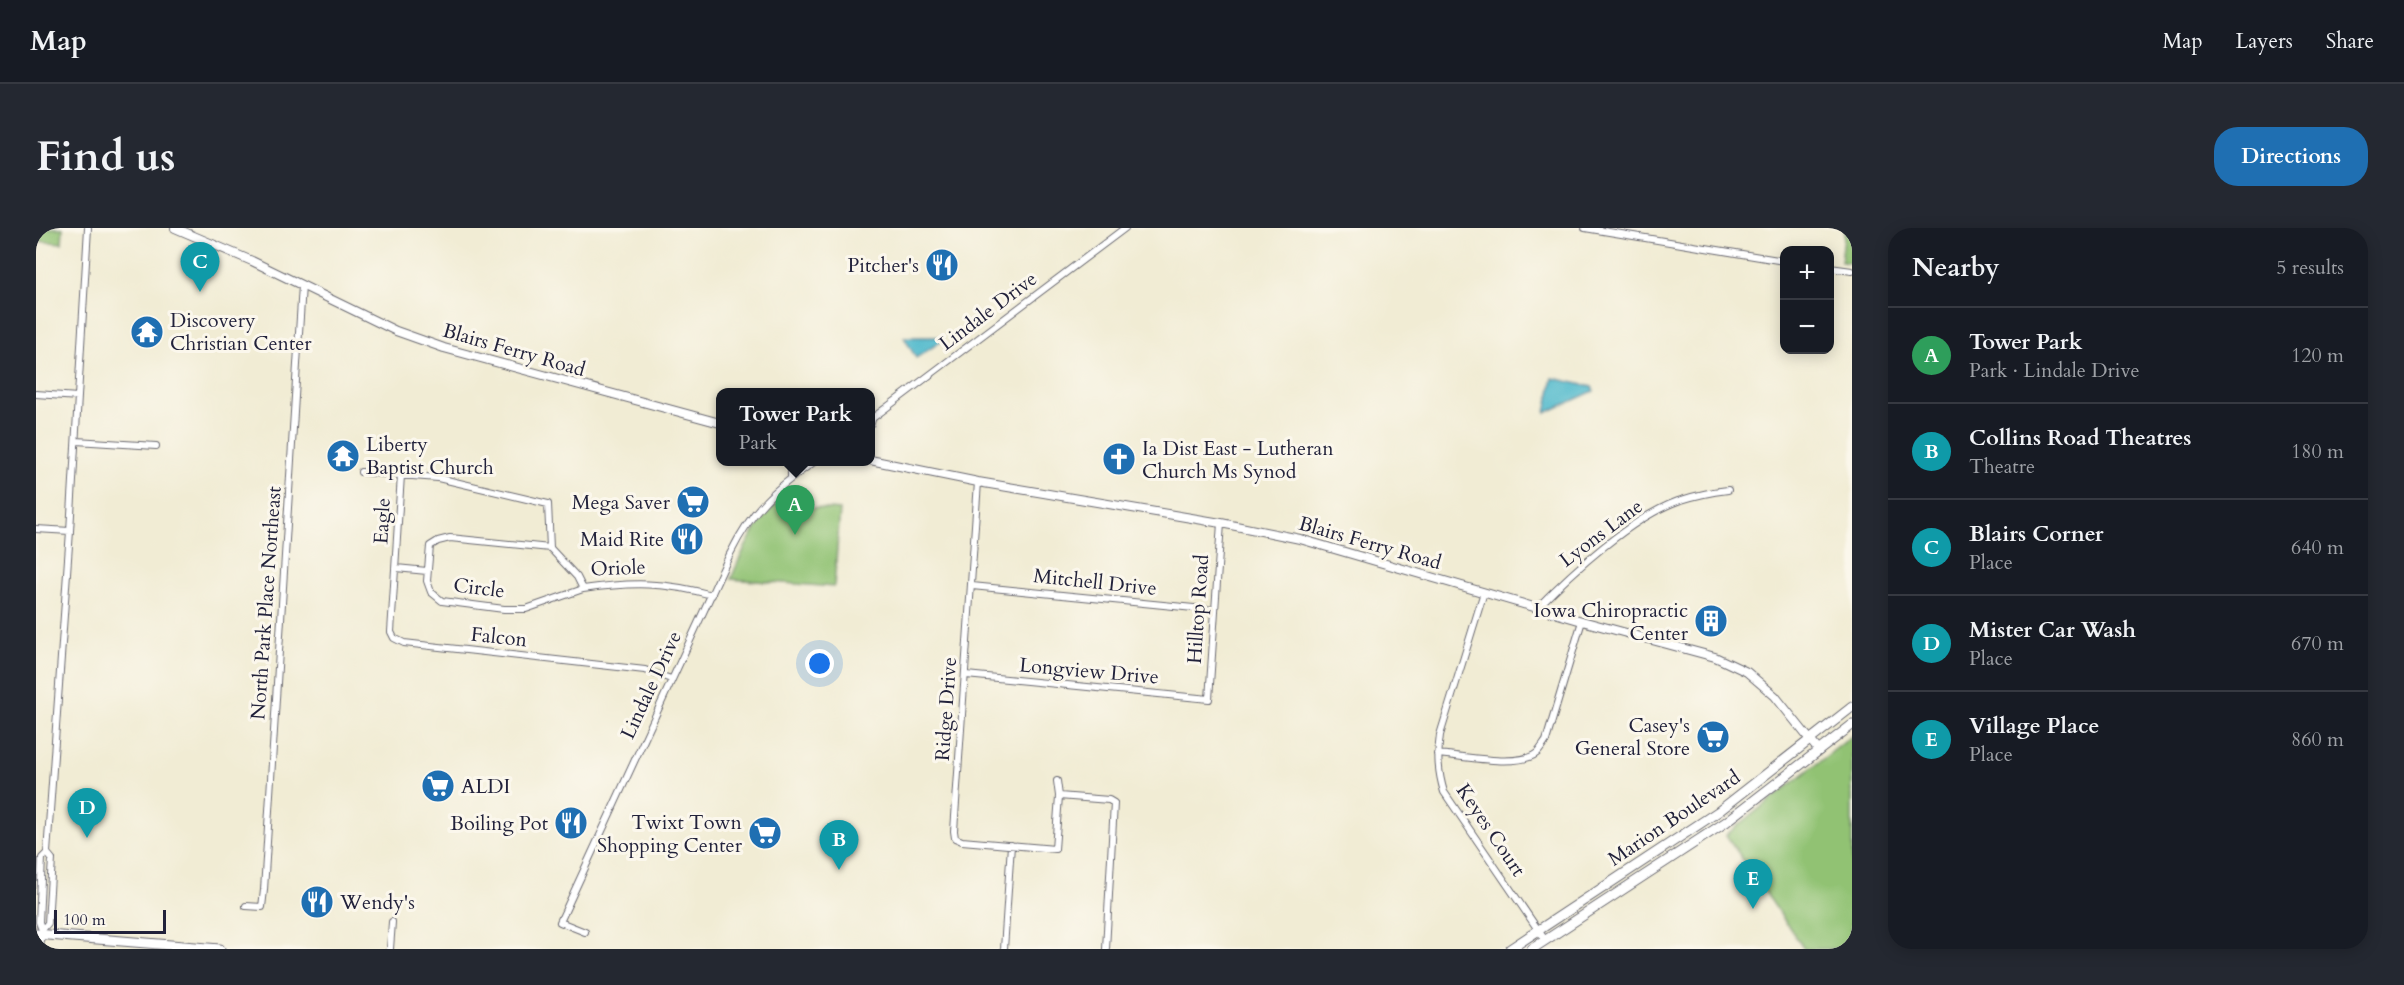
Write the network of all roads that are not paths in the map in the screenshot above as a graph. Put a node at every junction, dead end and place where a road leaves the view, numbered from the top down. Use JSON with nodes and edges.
{"nodes":[{"id":1,"x":88,"y":228,"type":"edge"},
{"id":2,"x":175,"y":228,"type":"edge"},
{"id":3,"x":1125,"y":228,"type":"edge"},
{"id":4,"x":1585,"y":228,"type":"edge"},
{"id":5,"x":1606,"y":230,"type":"edge"},
{"id":6,"x":1780,"y":260,"type":"edge"},
{"id":7,"x":1834,"y":269,"type":"edge"},
{"id":8,"x":1852,"y":271,"type":"edge"},
{"id":9,"x":304,"y":286,"type":"junction"},
{"id":10,"x":36,"y":394,"type":"edge"},
{"id":11,"x":78,"y":397,"type":"junction"},
{"id":12,"x":875,"y":416,"type":"edge"},
{"id":13,"x":716,"y":422,"type":"edge"},
{"id":14,"x":76,"y":441,"type":"junction"},
{"id":15,"x":156,"y":446,"type":"dead end"},
{"id":16,"x":875,"y":461,"type":"edge"},
{"id":17,"x":792,"y":466,"type":"edge"},
{"id":18,"x":808,"y":466,"type":"edge"},
{"id":19,"x":361,"y":471,"type":"dead end"},
{"id":20,"x":401,"y":475,"type":"junction"},
{"id":21,"x":792,"y":477,"type":"junction"},
{"id":22,"x":978,"y":482,"type":"junction"},
{"id":23,"x":1728,"y":490,"type":"dead end"},
{"id":24,"x":1221,"y":523,"type":"junction"},
{"id":25,"x":36,"y":529,"type":"edge"},
{"id":26,"x":70,"y":531,"type":"junction"},
{"id":27,"x":550,"y":548,"type":"junction"},
{"id":28,"x":396,"y":568,"type":"junction"},
{"id":29,"x":427,"y":571,"type":"junction"},
{"id":30,"x":972,"y":586,"type":"junction"},
{"id":31,"x":584,"y":589,"type":"junction"},
{"id":32,"x":1484,"y":592,"type":"junction"},
{"id":33,"x":712,"y":595,"type":"junction"},
{"id":34,"x":1537,"y":608,"type":"junction"},
{"id":35,"x":1214,"y":610,"type":"junction"},
{"id":36,"x":1582,"y":621,"type":"junction"},
{"id":37,"x":966,"y":675,"type":"junction"},
{"id":38,"x":671,"y":680,"type":"junction"},
{"id":39,"x":1209,"y":699,"type":"joint"},
{"id":40,"x":1852,"y":707,"type":"edge"},
{"id":41,"x":1852,"y":725,"type":"edge"},
{"id":42,"x":1811,"y":741,"type":"junction"},
{"id":43,"x":1819,"y":751,"type":"junction"},
{"id":44,"x":1438,"y":754,"type":"junction"},
{"id":45,"x":1057,"y":781,"type":"dead end"},
{"id":46,"x":1059,"y":796,"type":"junction"},
{"id":47,"x":1011,"y":845,"type":"junction"},
{"id":48,"x":246,"y":906,"type":"dead end"},
{"id":49,"x":392,"y":922,"type":"dead end"},
{"id":50,"x":1539,"y":930,"type":"junction"},
{"id":51,"x":585,"y":932,"type":"dead end"},
{"id":52,"x":40,"y":933,"type":"edge"},
{"id":53,"x":1545,"y":940,"type":"junction"},
{"id":54,"x":40,"y":949,"type":"edge"},
{"id":55,"x":220,"y":949,"type":"edge"},
{"id":56,"x":390,"y":949,"type":"edge"},
{"id":57,"x":1004,"y":949,"type":"edge"},
{"id":58,"x":1106,"y":949,"type":"edge"},
{"id":59,"x":1510,"y":949,"type":"edge"},
{"id":60,"x":1532,"y":949,"type":"edge"}],
"edges":[{"from":1,"to":11,"type":"street"},
{"from":2,"to":9,"type":"main road","name":"Blairs Ferry Road"},
{"from":3,"to":12,"type":"street","name":"Lindale Drive"},
{"from":4,"to":5,"type":"street"},
{"from":5,"to":6,"type":"street"},
{"from":7,"to":8,"type":"street"},
{"from":9,"to":13,"type":"main road","name":"Blairs Ferry Road"},
{"from":9,"to":48,"type":"street","name":"North Park Place Northeast"},
{"from":10,"to":11,"type":"street"},
{"from":11,"to":14,"type":"street"},
{"from":14,"to":15,"type":"street"},
{"from":14,"to":26,"type":"street"},
{"from":16,"to":22,"type":"main road","name":"Blairs Ferry Road"},
{"from":17,"to":21,"type":"main road"},
{"from":18,"to":21,"type":"street","name":"Lindale Drive"},
{"from":19,"to":20,"type":"street"},
{"from":20,"to":27,"type":"street"},
{"from":20,"to":28,"type":"street","name":"Eagle"},
{"from":21,"to":33,"type":"street","name":"Lindale Drive"},
{"from":22,"to":24,"type":"main road","name":"Blairs Ferry Road"},
{"from":22,"to":30,"type":"street","name":"Ridge Drive"},
{"from":23,"to":34,"type":"street","name":"Lyons Lane"},
{"from":24,"to":32,"type":"main road","name":"Blairs Ferry Road"},
{"from":24,"to":35,"type":"street","name":"Hilltop Road"},
{"from":25,"to":26,"type":"street"},
{"from":26,"to":52,"type":"street"},
{"from":27,"to":29,"type":"street","name":"Circle"},
{"from":27,"to":31,"type":"street","name":"Oriole"},
{"from":28,"to":29,"type":"street"},
{"from":28,"to":38,"type":"street","name":"Falcon"},
{"from":29,"to":31,"type":"street","name":"Circle"},
{"from":30,"to":35,"type":"street","name":"Mitchell Drive"},
{"from":30,"to":37,"type":"street","name":"Ridge Drive"},
{"from":31,"to":33,"type":"street","name":"Oriole"},
{"from":32,"to":34,"type":"main road","name":"Blairs Ferry Road"},
{"from":32,"to":44,"type":"street","name":"Keyes Court"},
{"from":33,"to":38,"type":"street","name":"Lindale Drive"},
{"from":34,"to":36,"type":"main road","name":"Blairs Ferry Road"},
{"from":35,"to":39,"type":"street","name":"Hilltop Road"},
{"from":36,"to":42,"type":"main road","name":"Blairs Ferry Road"},
{"from":36,"to":44,"type":"street"},
{"from":37,"to":39,"type":"street","name":"Longview Drive"},
{"from":37,"to":47,"type":"street","name":"Ridge Drive"},
{"from":38,"to":51,"type":"street","name":"Lindale Drive"},
{"from":40,"to":42,"type":"main road","name":"Marion Boulevard"},
{"from":41,"to":43,"type":"main road","name":"Marion Boulevard"},
{"from":42,"to":43,"type":"main road","name":"Blairs Ferry Road"},
{"from":42,"to":50,"type":"main road","name":"Marion Boulevard"},
{"from":43,"to":53,"type":"main road","name":"Marion Boulevard"},
{"from":44,"to":50,"type":"street","name":"Keyes Court"},
{"from":45,"to":46,"type":"street"},
{"from":46,"to":47,"type":"street","name":"Ridge Drive"},
{"from":46,"to":58,"type":"street"},
{"from":47,"to":57,"type":"street"},
{"from":49,"to":56,"type":"street"},
{"from":50,"to":53,"type":"street","name":"Keyes Court"},
{"from":50,"to":59,"type":"main road","name":"Marion Boulevard"},
{"from":52,"to":54,"type":"street"},
{"from":52,"to":55,"type":"main road"},
{"from":53,"to":60,"type":"main road","name":"Marion Boulevard"}]}
